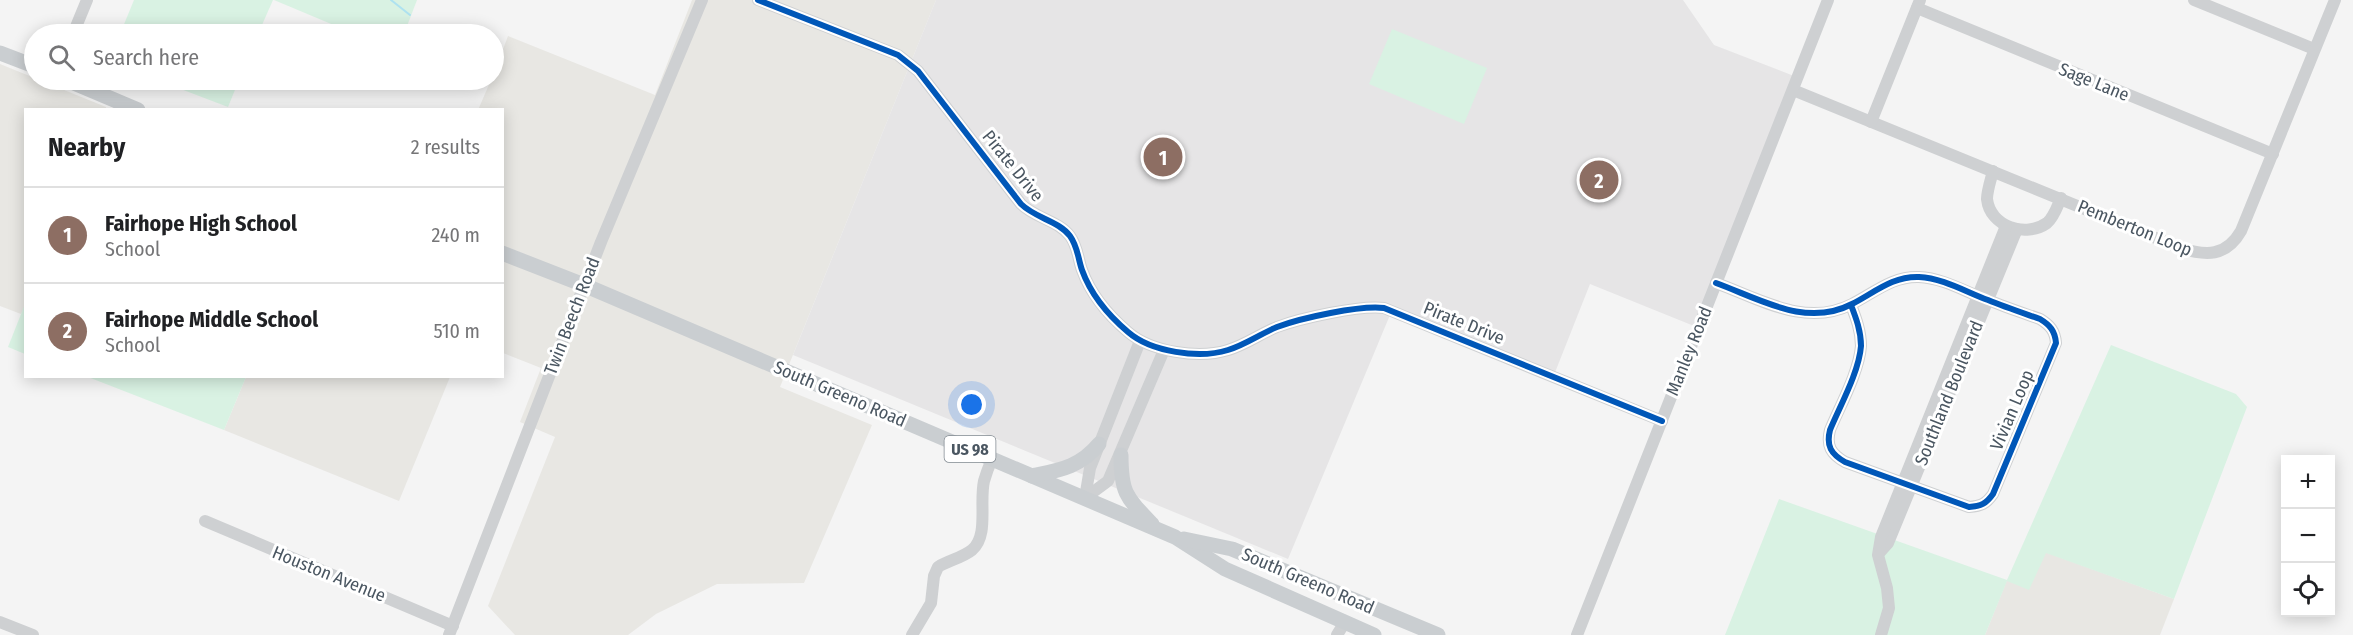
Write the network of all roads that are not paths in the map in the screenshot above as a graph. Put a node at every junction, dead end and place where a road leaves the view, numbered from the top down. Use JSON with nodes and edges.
{"nodes":[{"id":1,"x":87,"y":0,"type":"edge"},
{"id":2,"x":702,"y":0,"type":"edge"},
{"id":3,"x":758,"y":0,"type":"edge"},
{"id":4,"x":1828,"y":0,"type":"edge"},
{"id":5,"x":2194,"y":0,"type":"edge"},
{"id":6,"x":2335,"y":0,"type":"edge"},
{"id":7,"x":1918,"y":4,"type":"edge"},
{"id":8,"x":77,"y":24,"type":"edge"},
{"id":9,"x":2314,"y":49,"type":"junction"},
{"id":10,"x":0,"y":53,"type":"edge"},
{"id":11,"x":24,"y":62,"type":"edge"},
{"id":12,"x":91,"y":90,"type":"edge"},
{"id":13,"x":1792,"y":90,"type":"junction"},
{"id":14,"x":133,"y":108,"type":"edge"},
{"id":15,"x":1871,"y":122,"type":"junction"},
{"id":16,"x":2272,"y":154,"type":"junction"},
{"id":17,"x":1993,"y":171,"type":"junction"},
{"id":18,"x":2061,"y":198,"type":"junction"},
{"id":19,"x":2012,"y":228,"type":"junction"},
{"id":20,"x":504,"y":254,"type":"edge"},
{"id":21,"x":1716,"y":283,"type":"junction"},
{"id":22,"x":584,"y":285,"type":"junction"},
{"id":23,"x":1983,"y":298,"type":"junction"},
{"id":24,"x":1851,"y":305,"type":"junction"},
{"id":25,"x":1140,"y":341,"type":"junction"},
{"id":26,"x":1164,"y":350,"type":"junction"},
{"id":27,"x":1662,"y":421,"type":"junction"},
{"id":28,"x":1099,"y":444,"type":"junction"},
{"id":29,"x":1120,"y":455,"type":"junction"},
{"id":30,"x":992,"y":459,"type":"junction"},
{"id":31,"x":1032,"y":476,"type":"junction"},
{"id":32,"x":1907,"y":485,"type":"junction"},
{"id":33,"x":1085,"y":498,"type":"junction"},
{"id":34,"x":204,"y":521,"type":"dead end"},
{"id":35,"x":1156,"y":528,"type":"junction"},
{"id":36,"x":1175,"y":537,"type":"junction"},
{"id":37,"x":0,"y":622,"type":"edge"},
{"id":38,"x":451,"y":630,"type":"edge"},
{"id":39,"x":1342,"y":631,"type":"edge"},
{"id":40,"x":33,"y":635,"type":"edge"},
{"id":41,"x":912,"y":635,"type":"edge"},
{"id":42,"x":1374,"y":635,"type":"edge"},
{"id":43,"x":1438,"y":635,"type":"edge"},
{"id":44,"x":1577,"y":635,"type":"edge"},
{"id":45,"x":1881,"y":635,"type":"edge"}],
"edges":[{"from":1,"to":8,"type":"street"},
{"from":2,"to":22,"type":"street","name":"Twin Beech Road"},
{"from":3,"to":25,"type":"street","name":"Pirate Drive"},
{"from":4,"to":13,"type":"street","name":"Manley Road"},
{"from":5,"to":9,"type":"street"},
{"from":6,"to":9,"type":"street","name":"Pemberton Loop"},
{"from":7,"to":15,"type":"street"},
{"from":7,"to":16,"type":"street","name":"Sage Lane"},
{"from":9,"to":16,"type":"street","name":"Pemberton Loop"},
{"from":10,"to":11,"type":"main road"},
{"from":12,"to":14,"type":"main road"},
{"from":13,"to":15,"type":"street","name":"Pemberton Loop"},
{"from":13,"to":21,"type":"street","name":"Manley Road"},
{"from":15,"to":17,"type":"street","name":"Pemberton Loop"},
{"from":16,"to":18,"type":"street","name":"Pemberton Loop"},
{"from":17,"to":18,"type":"street","name":"Pemberton Loop"},
{"from":17,"to":19,"type":"street"},
{"from":18,"to":19,"type":"street"},
{"from":19,"to":23,"type":"street","name":"Southland Boulevard"},
{"from":20,"to":22,"type":"main road","name":"South Greeno Road","number":"US 98"},
{"from":21,"to":24,"type":"street"},
{"from":21,"to":27,"type":"street","name":"Manley Road"},
{"from":22,"to":30,"type":"main road","name":"South Greeno Road","number":"US 98"},
{"from":22,"to":38,"type":"street","name":"Twin Beech Road"},
{"from":23,"to":24,"type":"street"},
{"from":23,"to":32,"type":"street","name":"Southland Boulevard"},
{"from":23,"to":32,"type":"street","name":"Vivian Loop"},
{"from":24,"to":32,"type":"street"},
{"from":25,"to":26,"type":"street","name":"Pirate Drive"},
{"from":25,"to":28,"type":"street"},
{"from":26,"to":27,"type":"street","name":"Pirate Drive"},
{"from":26,"to":29,"type":"street"},
{"from":27,"to":44,"type":"street","name":"Manley Road"},
{"from":28,"to":31,"type":"main road"},
{"from":28,"to":33,"type":"street"},
{"from":29,"to":33,"type":"street"},
{"from":29,"to":35,"type":"main road"},
{"from":30,"to":31,"type":"main road","name":"South Greeno Road","number":"US 98"},
{"from":30,"to":41,"type":"street"},
{"from":31,"to":33,"type":"main road","name":"South Greeno Road","number":"US 98"},
{"from":32,"to":45,"type":"street","name":"Southland Boulevard"},
{"from":33,"to":35,"type":"main road","name":"South Greeno Road","number":"US 98"},
{"from":34,"to":38,"type":"street","name":"Houston Avenue"},
{"from":35,"to":36,"type":"main road","name":"South Greeno Road","number":"US 98"},
{"from":36,"to":39,"type":"main road","name":"South Greeno Road","number":"US 98"},
{"from":36,"to":43,"type":"main road","name":"South Greeno Road","number":"US 98"},
{"from":37,"to":40,"type":"street"},
{"from":39,"to":42,"type":"main road","name":"South Greeno Road","number":"US 98"}]}
